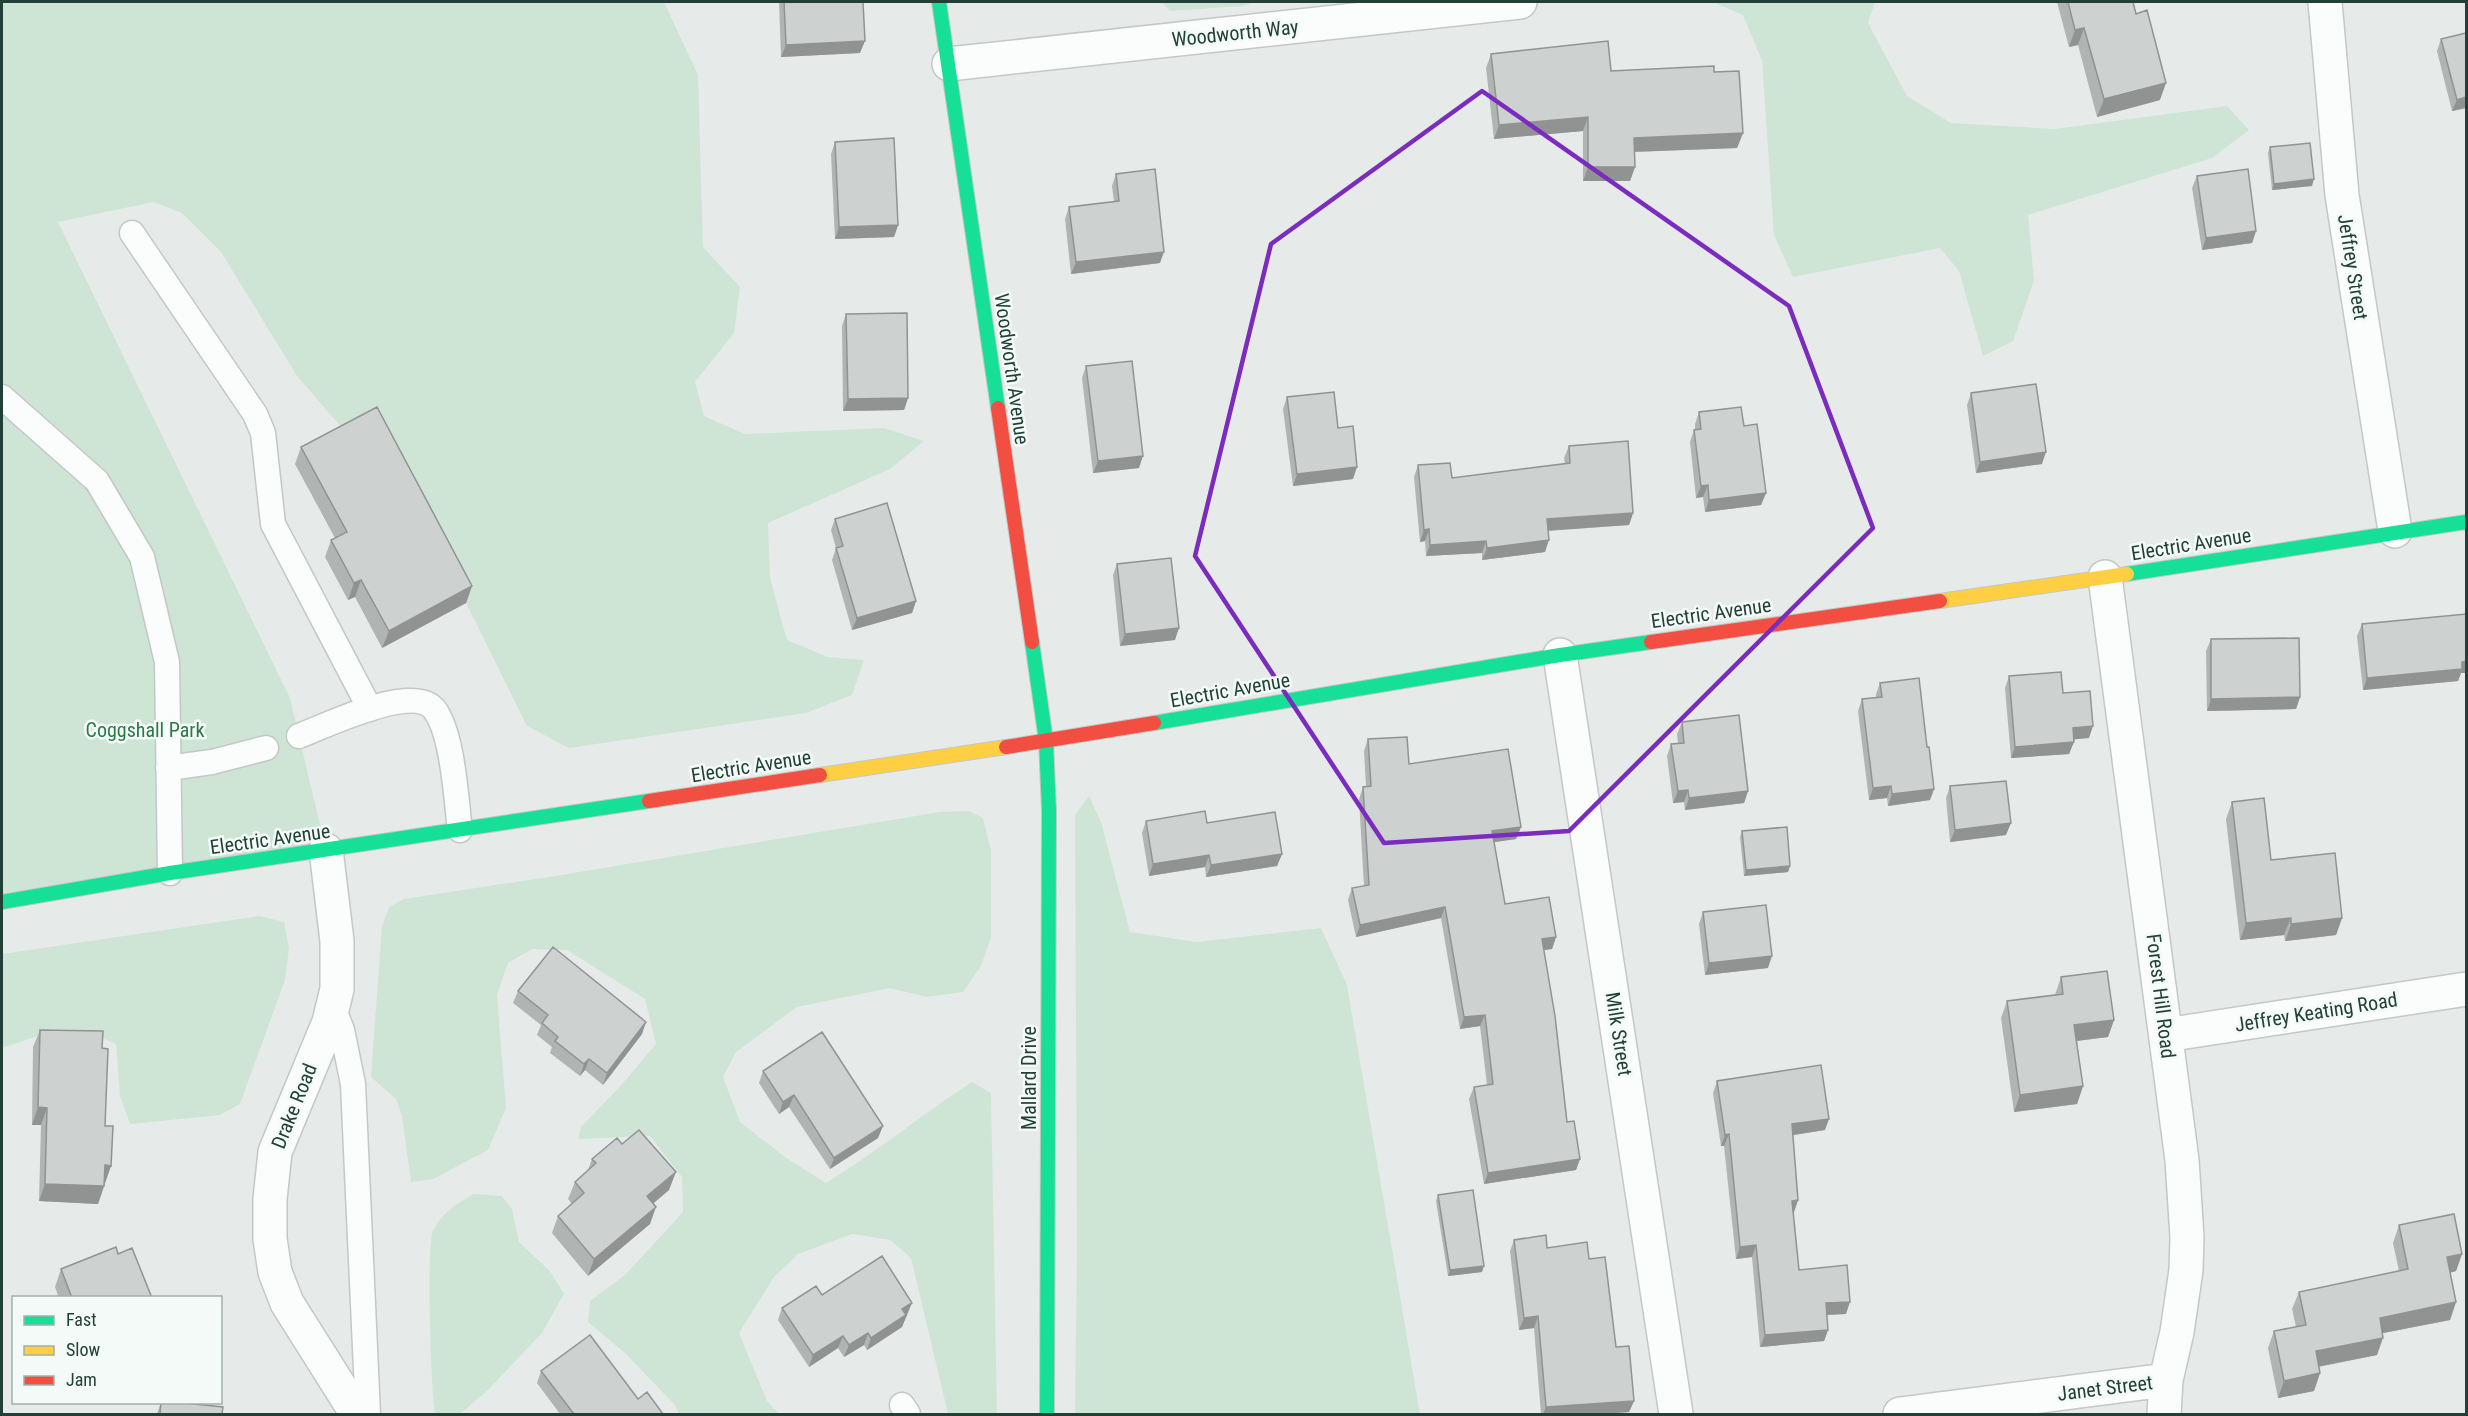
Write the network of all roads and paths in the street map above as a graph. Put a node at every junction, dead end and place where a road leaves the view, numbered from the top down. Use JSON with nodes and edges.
{"nodes":[{"id":1,"x":939,"y":2,"type":"edge"},
{"id":2,"x":1520,"y":2,"type":"edge"},
{"id":3,"x":2325,"y":2,"type":"edge"},
{"id":4,"x":950,"y":64,"type":"junction"},
{"id":5,"x":132,"y":233,"type":"dead end"},
{"id":6,"x":2,"y":397,"type":"edge"},
{"id":7,"x":2466,"y":522,"type":"edge"},
{"id":8,"x":2395,"y":531,"type":"junction"},
{"id":9,"x":2106,"y":577,"type":"junction"},
{"id":10,"x":1560,"y":654,"type":"junction"},
{"id":11,"x":370,"y":708,"type":"junction"},
{"id":12,"x":299,"y":736,"type":"dead end"},
{"id":13,"x":1046,"y":741,"type":"junction"},
{"id":14,"x":266,"y":748,"type":"dead end"},
{"id":15,"x":168,"y":768,"type":"junction"},
{"id":16,"x":460,"y":830,"type":"junction"},
{"id":17,"x":326,"y":850,"type":"junction"},
{"id":18,"x":170,"y":873,"type":"junction"},
{"id":19,"x":2,"y":902,"type":"edge"},
{"id":20,"x":2466,"y":989,"type":"edge"},
{"id":21,"x":333,"y":1007,"type":"junction"},
{"id":22,"x":2166,"y":1035,"type":"junction"},
{"id":23,"x":2166,"y":1380,"type":"junction"},
{"id":24,"x":357,"y":1414,"type":"edge"},
{"id":25,"x":368,"y":1414,"type":"edge"},
{"id":26,"x":1047,"y":1414,"type":"edge"},
{"id":27,"x":1676,"y":1414,"type":"edge"},
{"id":28,"x":1900,"y":1414,"type":"edge"},
{"id":29,"x":2164,"y":1414,"type":"edge"}],
"edges":[{"from":1,"to":4,"type":"main road","name":"Woodworth Avenue"},
{"from":2,"to":4,"type":"street","name":"Woodworth Way"},
{"from":3,"to":8,"type":"street","name":"Jeffrey Street"},
{"from":4,"to":13,"type":"main road","name":"Woodworth Avenue"},
{"from":5,"to":11,"type":"lane"},
{"from":6,"to":15,"type":"lane"},
{"from":7,"to":8,"type":"main road","name":"Electric Avenue"},
{"from":8,"to":9,"type":"main road","name":"Electric Avenue"},
{"from":9,"to":10,"type":"main road","name":"Electric Avenue"},
{"from":9,"to":22,"type":"street","name":"Forest Hill Road"},
{"from":10,"to":13,"type":"main road","name":"Electric Avenue"},
{"from":10,"to":27,"type":"street","name":"Milk Street"},
{"from":11,"to":12,"type":"lane"},
{"from":11,"to":16,"type":"lane"},
{"from":13,"to":16,"type":"main road","name":"Electric Avenue"},
{"from":13,"to":26,"type":"main road","name":"Mallard Drive"},
{"from":14,"to":15,"type":"lane"},
{"from":15,"to":18,"type":"lane"},
{"from":16,"to":17,"type":"main road","name":"Electric Avenue"},
{"from":17,"to":18,"type":"main road","name":"Electric Avenue"},
{"from":17,"to":21,"type":"street","name":"Drake Road"},
{"from":18,"to":19,"type":"main road","name":"Electric Avenue"},
{"from":20,"to":22,"type":"street","name":"Jeffrey Keating Road"},
{"from":21,"to":24,"type":"street","name":"Drake Road"},
{"from":21,"to":25,"type":"lane"},
{"from":22,"to":23,"type":"street","name":"Forest Hill Road"},
{"from":23,"to":28,"type":"street","name":"Janet Street"},
{"from":23,"to":29,"type":"street","name":"Forest Hill Road"}]}
